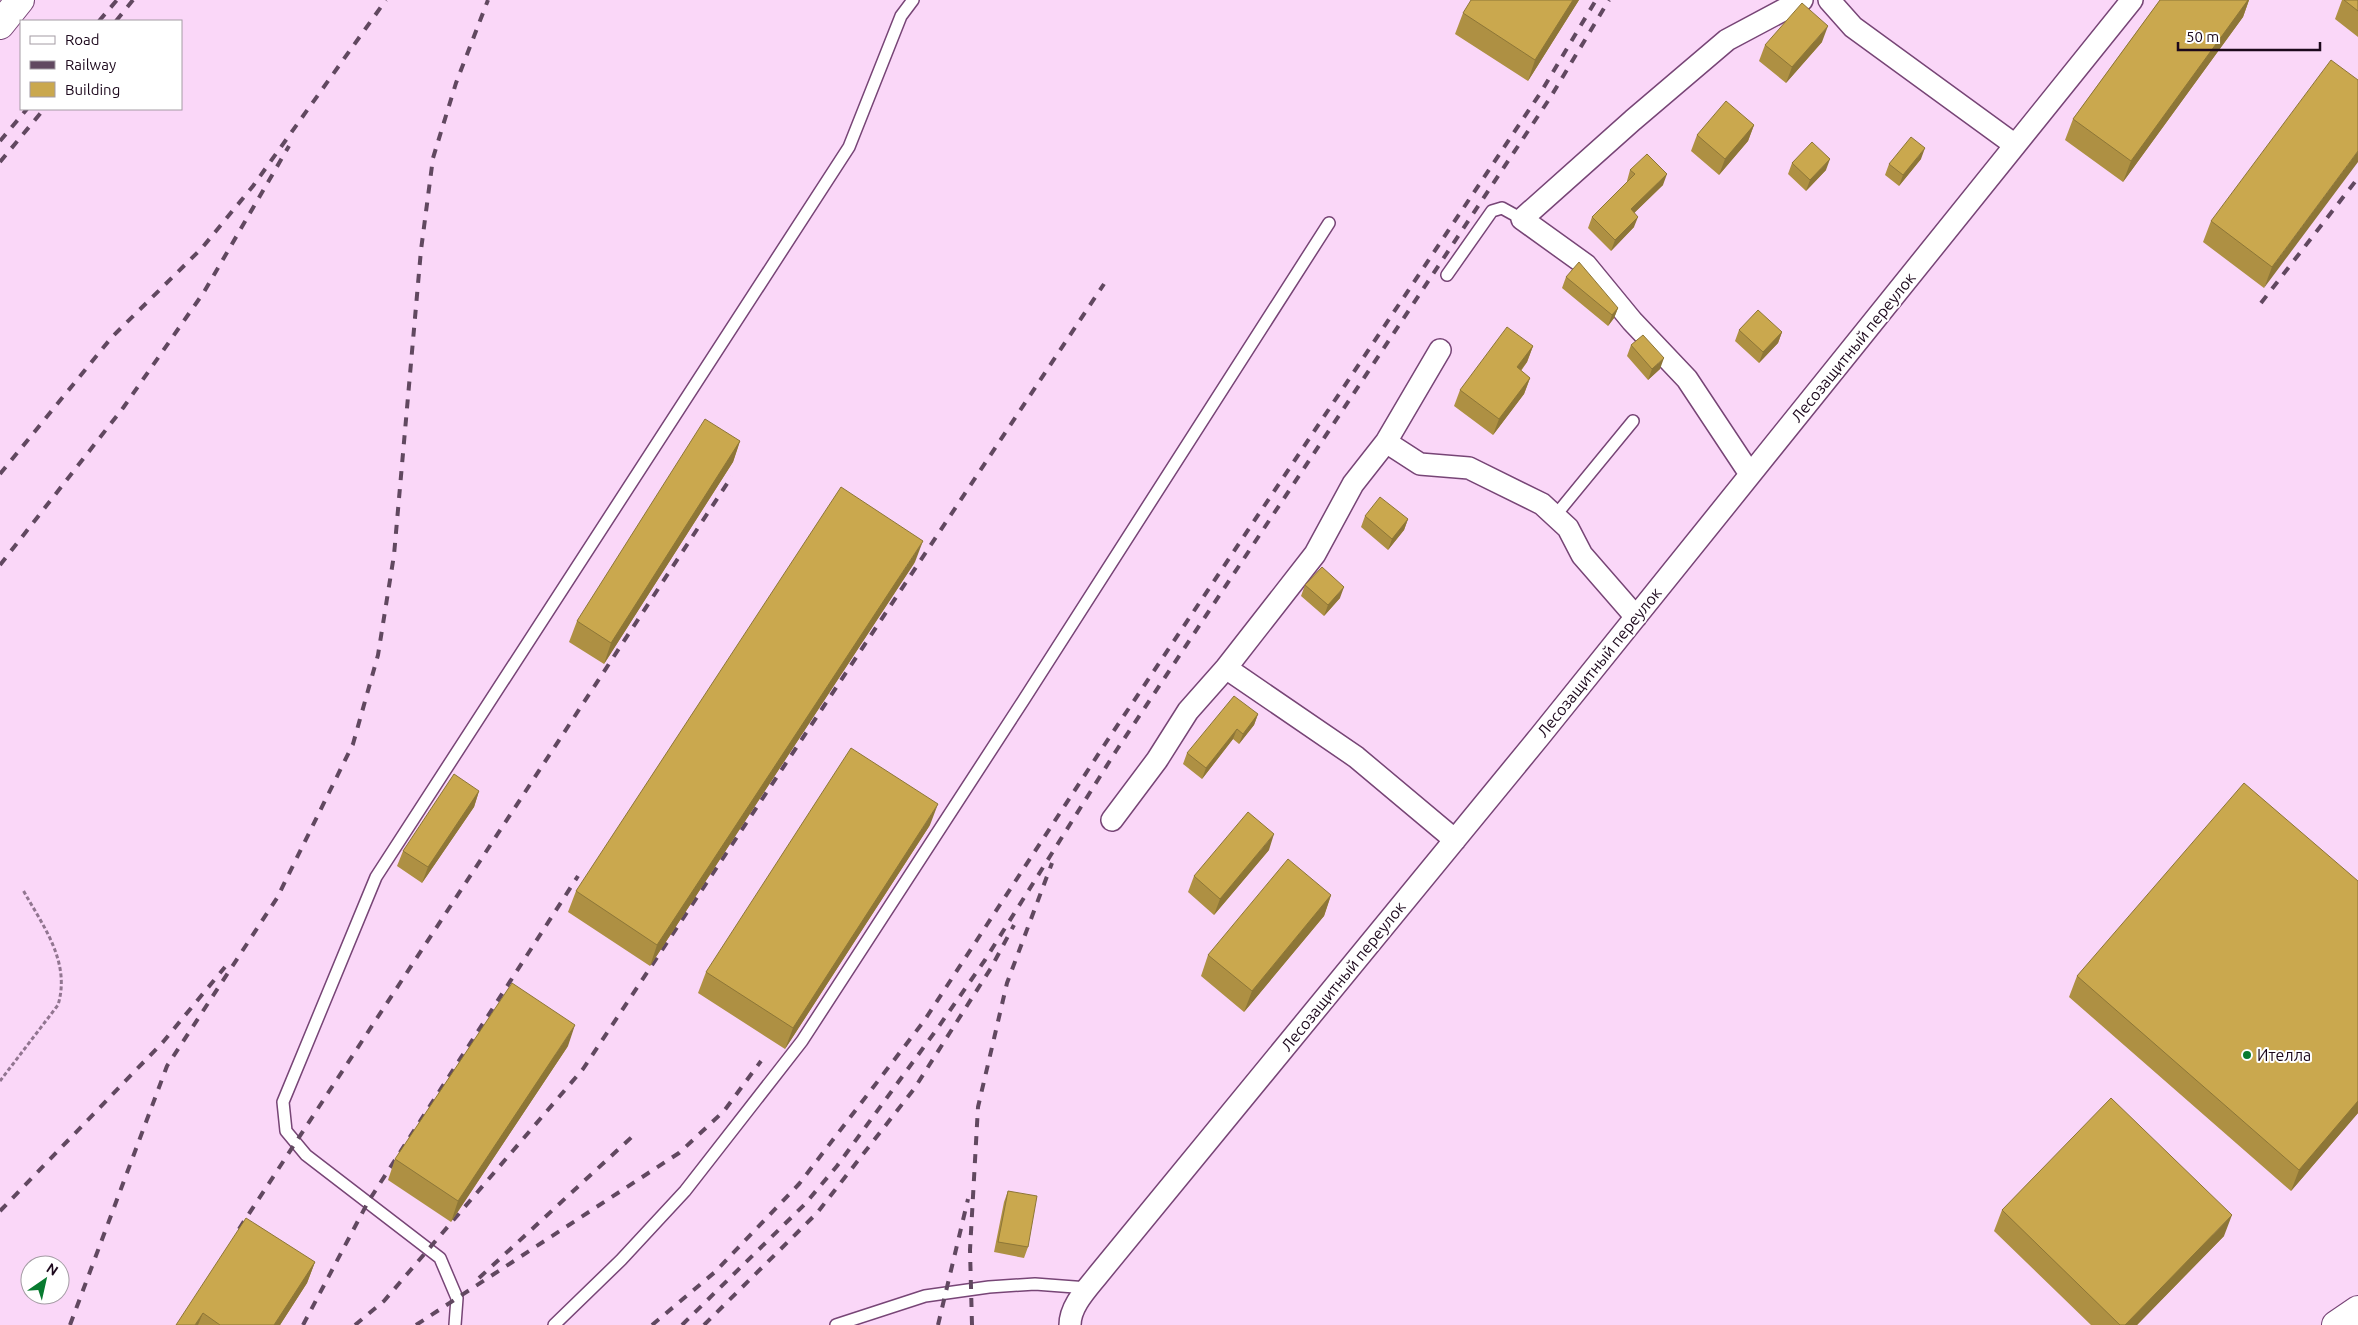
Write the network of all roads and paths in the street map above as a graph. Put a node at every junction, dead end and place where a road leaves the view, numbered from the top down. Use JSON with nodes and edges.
{"nodes":[{"id":1,"x":20,"y":0,"type":"edge"},
{"id":2,"x":913,"y":0,"type":"edge"},
{"id":3,"x":1802,"y":0,"type":"edge"},
{"id":4,"x":1829,"y":0,"type":"edge"},
{"id":5,"x":2132,"y":0,"type":"edge"},
{"id":6,"x":0,"y":25,"type":"edge"},
{"id":7,"x":2015,"y":145,"type":"junction"},
{"id":8,"x":1522,"y":219,"type":"junction"},
{"id":9,"x":1329,"y":223,"type":"dead end"},
{"id":10,"x":1447,"y":275,"type":"dead end"},
{"id":11,"x":1440,"y":350,"type":"dead end"},
{"id":12,"x":1633,"y":421,"type":"dead end"},
{"id":13,"x":1386,"y":442,"type":"junction"},
{"id":14,"x":1750,"y":474,"type":"junction"},
{"id":15,"x":1555,"y":516,"type":"junction"},
{"id":16,"x":1636,"y":617,"type":"junction"},
{"id":17,"x":1226,"y":668,"type":"junction"},
{"id":18,"x":1112,"y":820,"type":"dead end"},
{"id":19,"x":1455,"y":840,"type":"junction"},
{"id":20,"x":23,"y":890,"type":"dead end"},
{"id":21,"x":0,"y":1081,"type":"edge"},
{"id":22,"x":1088,"y":1288,"type":"junction"},
{"id":23,"x":2358,"y":1310,"type":"edge"},
{"id":24,"x":455,"y":1325,"type":"edge"},
{"id":25,"x":554,"y":1325,"type":"edge"},
{"id":26,"x":836,"y":1325,"type":"edge"},
{"id":27,"x":1070,"y":1325,"type":"edge"},
{"id":28,"x":2336,"y":1325,"type":"edge"}],
"edges":[{"from":1,"to":6,"type":"street"},
{"from":2,"to":24,"type":"lane"},
{"from":3,"to":8,"type":"street"},
{"from":4,"to":7,"type":"street"},
{"from":5,"to":7,"type":"street","name":"Лесозащитный переулок"},
{"from":7,"to":14,"type":"street","name":"Лесозащитный переулок"},
{"from":8,"to":10,"type":"lane"},
{"from":8,"to":14,"type":"street"},
{"from":9,"to":25,"type":"lane"},
{"from":11,"to":13,"type":"street"},
{"from":12,"to":15,"type":"lane"},
{"from":13,"to":15,"type":"street"},
{"from":13,"to":17,"type":"street"},
{"from":14,"to":16,"type":"street","name":"Лесозащитный переулок"},
{"from":15,"to":16,"type":"street"},
{"from":16,"to":19,"type":"street","name":"Лесозащитный переулок"},
{"from":17,"to":18,"type":"street"},
{"from":17,"to":19,"type":"street"},
{"from":19,"to":22,"type":"street","name":"Лесозащитный переулок"},
{"from":20,"to":21,"type":"path"},
{"from":22,"to":26,"type":"lane"},
{"from":22,"to":27,"type":"street","name":"Лесозащитный переулок"},
{"from":23,"to":28,"type":"street"}]}
